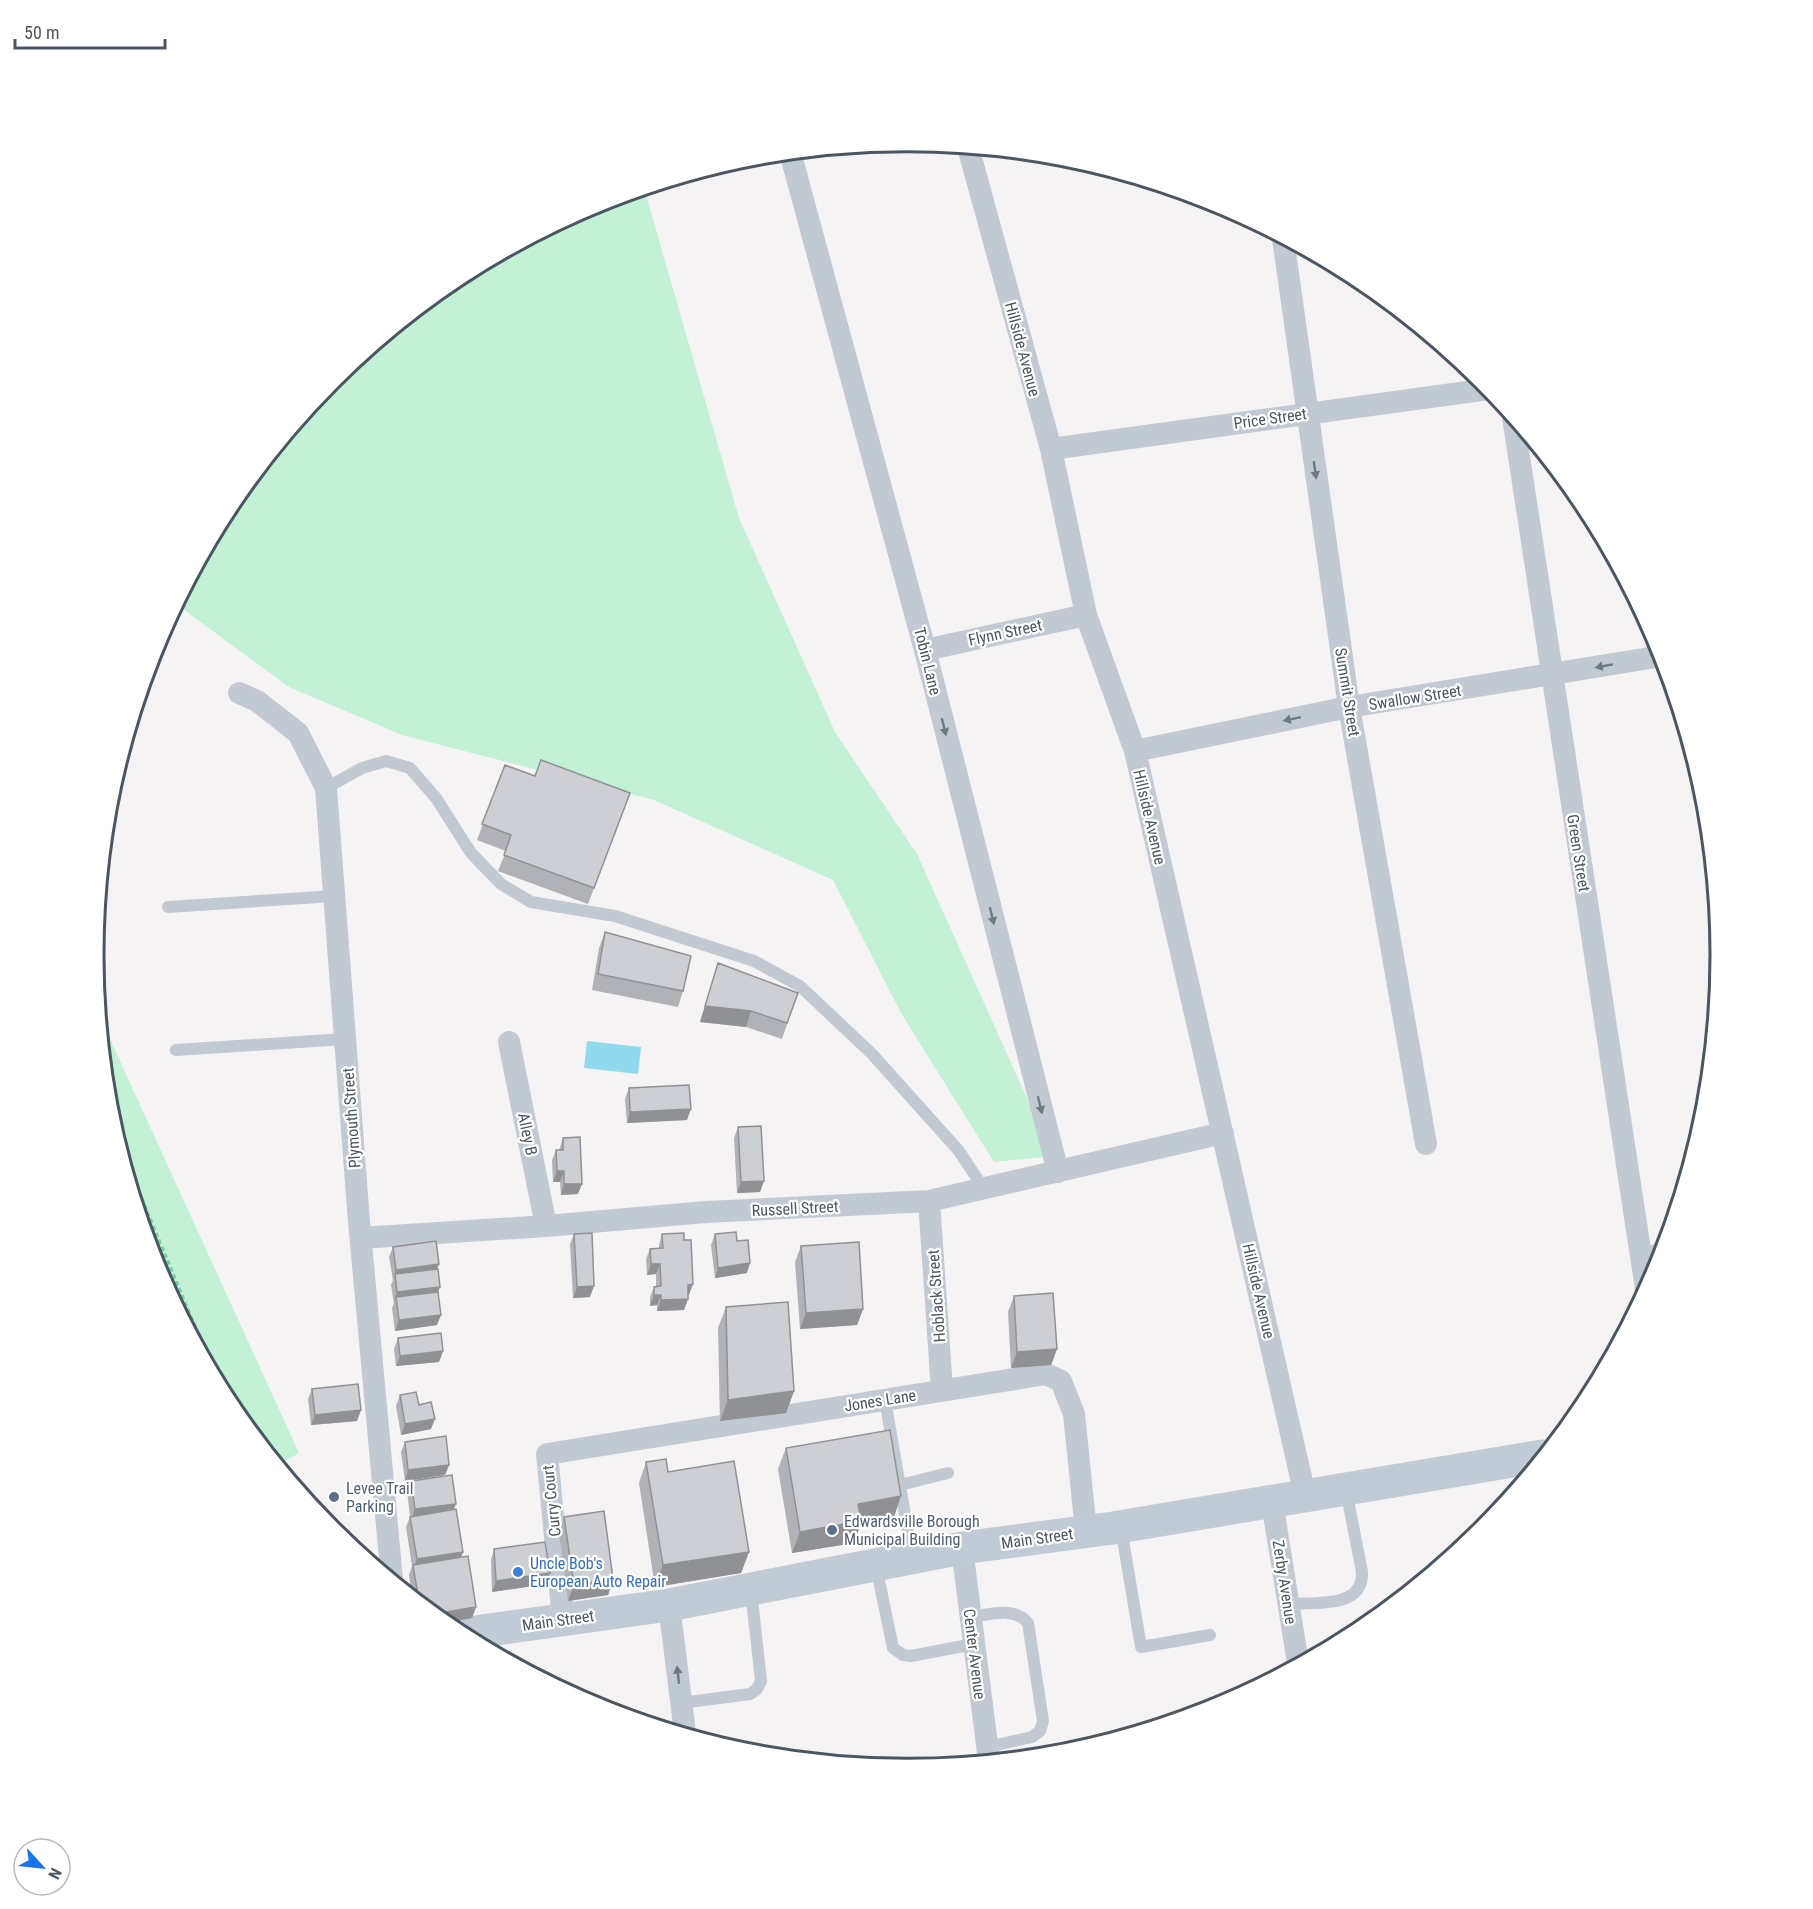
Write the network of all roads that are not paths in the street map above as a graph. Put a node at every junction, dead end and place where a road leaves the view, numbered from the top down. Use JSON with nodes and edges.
{"nodes":[{"id":1,"x":970,"y":154,"type":"edge"},
{"id":2,"x":792,"y":160,"type":"edge"},
{"id":3,"x":1284,"y":246,"type":"edge"},
{"id":4,"x":1477,"y":390,"type":"edge"},
{"id":5,"x":1307,"y":412,"type":"junction"},
{"id":6,"x":1515,"y":431,"type":"edge"},
{"id":7,"x":1051,"y":449,"type":"junction"},
{"id":8,"x":1086,"y":615,"type":"junction"},
{"id":9,"x":925,"y":650,"type":"junction"},
{"id":10,"x":1652,"y":658,"type":"edge"},
{"id":11,"x":1552,"y":674,"type":"junction"},
{"id":12,"x":239,"y":693,"type":"dead end"},
{"id":13,"x":1349,"y":708,"type":"junction"},
{"id":14,"x":1135,"y":751,"type":"junction"},
{"id":15,"x":326,"y":788,"type":"junction"},
{"id":16,"x":334,"y":896,"type":"junction"},
{"id":17,"x":168,"y":907,"type":"dead end"},
{"id":18,"x":345,"y":1039,"type":"junction"},
{"id":19,"x":508,"y":1042,"type":"dead end"},
{"id":20,"x":176,"y":1050,"type":"dead end"},
{"id":21,"x":1223,"y":1132,"type":"junction"},
{"id":22,"x":1426,"y":1144,"type":"dead end"},
{"id":23,"x":1058,"y":1172,"type":"junction"},
{"id":24,"x":984,"y":1189,"type":"junction"},
{"id":25,"x":929,"y":1201,"type":"junction"},
{"id":26,"x":546,"y":1227,"type":"junction"},
{"id":27,"x":361,"y":1238,"type":"junction"},
{"id":28,"x":1652,"y":1251,"type":"edge"},
{"id":29,"x":1640,"y":1253,"type":"junction"},
{"id":30,"x":1643,"y":1273,"type":"edge"},
{"id":31,"x":942,"y":1390,"type":"junction"},
{"id":32,"x":885,"y":1400,"type":"junction"},
{"id":33,"x":547,"y":1454,"type":"joint"},
{"id":34,"x":1532,"y":1458,"type":"edge"},
{"id":35,"x":948,"y":1473,"type":"dead end"},
{"id":36,"x":900,"y":1485,"type":"junction"},
{"id":37,"x":1346,"y":1488,"type":"junction"},
{"id":38,"x":1305,"y":1495,"type":"junction"},
{"id":39,"x":1272,"y":1502,"type":"junction"},
{"id":40,"x":1120,"y":1527,"type":"junction"},
{"id":41,"x":1086,"y":1531,"type":"junction"},
{"id":42,"x":962,"y":1548,"type":"junction"},
{"id":43,"x":913,"y":1558,"type":"junction"},
{"id":44,"x":875,"y":1565,"type":"junction"},
{"id":45,"x":391,"y":1570,"type":"edge"},
{"id":46,"x":750,"y":1589,"type":"junction"},
{"id":47,"x":1288,"y":1604,"type":"junction"},
{"id":48,"x":669,"y":1605,"type":"junction"},
{"id":49,"x":971,"y":1617,"type":"junction"},
{"id":50,"x":563,"y":1619,"type":"junction"},
{"id":51,"x":476,"y":1632,"type":"edge"},
{"id":52,"x":1210,"y":1635,"type":"dead end"},
{"id":53,"x":974,"y":1644,"type":"junction"},
{"id":54,"x":1297,"y":1656,"type":"edge"},
{"id":55,"x":681,"y":1703,"type":"junction"},
{"id":56,"x":684,"y":1726,"type":"edge"},
{"id":57,"x":991,"y":1753,"type":"edge"},
{"id":58,"x":988,"y":1754,"type":"edge"}],
"edges":[{"from":1,"to":7,"type":"street","name":"Hillside Avenue"},
{"from":2,"to":9,"type":"street","name":"Tobin Lane"},
{"from":3,"to":5,"type":"street","name":"Summit Street"},
{"from":4,"to":5,"type":"street","name":"Price Street"},
{"from":5,"to":7,"type":"street","name":"Price Street"},
{"from":5,"to":13,"type":"street","name":"Summit Street","one_way":true},
{"from":6,"to":11,"type":"street","name":"Green Street"},
{"from":7,"to":8,"type":"street","name":"Hillside Avenue"},
{"from":8,"to":9,"type":"street","name":"Flynn Street"},
{"from":8,"to":14,"type":"street","name":"Hillside Avenue"},
{"from":9,"to":23,"type":"street","name":"Tobin Lane","one_way":true},
{"from":10,"to":11,"type":"street","name":"Swallow Street","one_way":true},
{"from":11,"to":13,"type":"street","name":"Swallow Street"},
{"from":11,"to":29,"type":"street","name":"Green Street"},
{"from":12,"to":15,"type":"street","name":"Plymouth Street"},
{"from":13,"to":14,"type":"street","name":"Swallow Street","one_way":true},
{"from":13,"to":22,"type":"street","name":"Summit Street"},
{"from":14,"to":21,"type":"street","name":"Hillside Avenue"},
{"from":15,"to":16,"type":"street","name":"Plymouth Street"},
{"from":15,"to":24,"type":"lane"},
{"from":16,"to":17,"type":"lane"},
{"from":16,"to":18,"type":"street","name":"Plymouth Street"},
{"from":18,"to":20,"type":"lane"},
{"from":18,"to":27,"type":"street","name":"Plymouth Street"},
{"from":19,"to":26,"type":"street","name":"Alley B"},
{"from":21,"to":23,"type":"street","name":"Russell Street"},
{"from":21,"to":38,"type":"street","name":"Hillside Avenue"},
{"from":23,"to":24,"type":"street","name":"Russell Street"},
{"from":24,"to":25,"type":"street","name":"Russell Street"},
{"from":25,"to":26,"type":"street","name":"Russell Street"},
{"from":25,"to":31,"type":"street","name":"Hoblack Street"},
{"from":26,"to":27,"type":"street","name":"Russell Street"},
{"from":27,"to":45,"type":"street","name":"Plymouth Street"},
{"from":28,"to":29,"type":"lane"},
{"from":29,"to":30,"type":"street","name":"Green Street"},
{"from":31,"to":32,"type":"street","name":"Jones Lane"},
{"from":31,"to":41,"type":"street","name":"Jones Lane"},
{"from":32,"to":33,"type":"street","name":"Jones Lane"},
{"from":32,"to":36,"type":"lane"},
{"from":33,"to":50,"type":"street","name":"Curry Court"},
{"from":34,"to":37,"type":"street","name":"Main Street"},
{"from":35,"to":36,"type":"lane"},
{"from":36,"to":43,"type":"lane"},
{"from":37,"to":38,"type":"street","name":"Main Street"},
{"from":37,"to":47,"type":"lane"},
{"from":38,"to":39,"type":"street","name":"Main Street"},
{"from":39,"to":40,"type":"street","name":"Main Street"},
{"from":39,"to":47,"type":"street","name":"Zerby Avenue"},
{"from":40,"to":41,"type":"street","name":"Main Street"},
{"from":40,"to":52,"type":"lane"},
{"from":41,"to":42,"type":"street","name":"Main Street"},
{"from":42,"to":43,"type":"street","name":"Main Street"},
{"from":42,"to":49,"type":"street","name":"Center Avenue"},
{"from":43,"to":44,"type":"street","name":"Main Street"},
{"from":44,"to":46,"type":"street","name":"Main Street"},
{"from":44,"to":53,"type":"lane"},
{"from":46,"to":48,"type":"street","name":"Main Street"},
{"from":46,"to":55,"type":"lane"},
{"from":47,"to":54,"type":"street","name":"Zerby Avenue"},
{"from":48,"to":50,"type":"street","name":"Main Street"},
{"from":55,"to":48,"type":"street","one_way":true},
{"from":49,"to":53,"type":"street","name":"Center Avenue"},
{"from":49,"to":57,"type":"lane"},
{"from":50,"to":51,"type":"street","name":"Main Street"},
{"from":53,"to":58,"type":"street","name":"Center Avenue"},
{"from":55,"to":56,"type":"street"}]}
